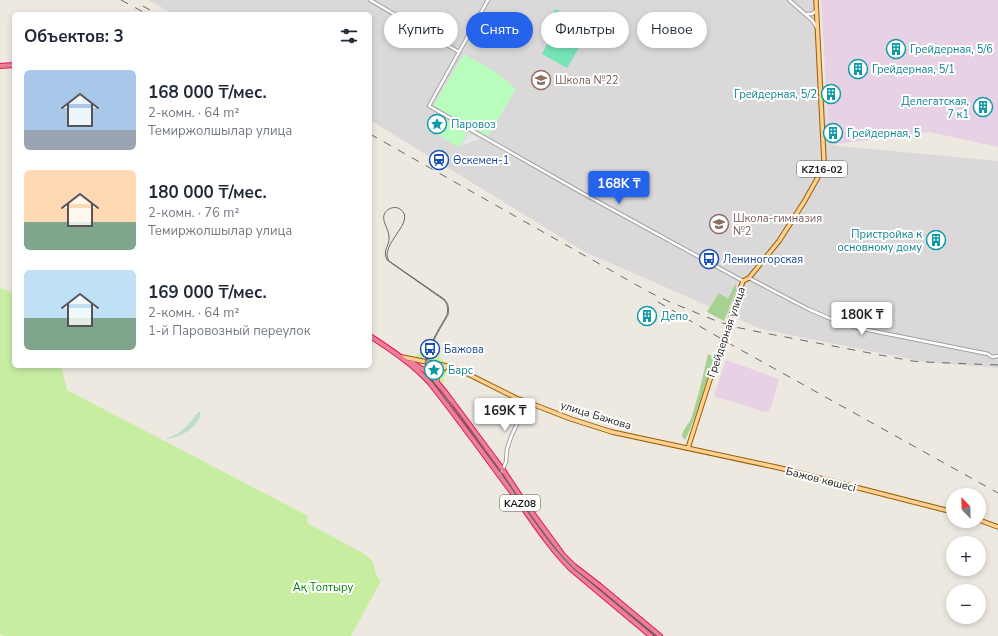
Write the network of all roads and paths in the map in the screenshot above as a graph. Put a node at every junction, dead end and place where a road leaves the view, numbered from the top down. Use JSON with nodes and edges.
{"nodes":[{"id":1,"x":370,"y":0,"type":"edge"},
{"id":2,"x":488,"y":0,"type":"edge"},
{"id":3,"x":789,"y":0,"type":"edge"},
{"id":4,"x":816,"y":0,"type":"edge"},
{"id":5,"x":816,"y":11,"type":"junction"},
{"id":6,"x":804,"y":13,"type":"junction"},
{"id":7,"x":817,"y":29,"type":"junction"},
{"id":8,"x":459,"y":52,"type":"junction"},
{"id":9,"x":12,"y":65,"type":"edge"},
{"id":10,"x":0,"y":66,"type":"edge"},
{"id":11,"x":749,"y":278,"type":"junction"},
{"id":12,"x":743,"y":281,"type":"junction"},
{"id":13,"x":372,"y":337,"type":"edge"},
{"id":14,"x":998,"y":356,"type":"edge"},
{"id":15,"x":402,"y":357,"type":"junction"},
{"id":16,"x":447,"y":366,"type":"junction"},
{"id":17,"x":437,"y":383,"type":"junction"},
{"id":18,"x":527,"y":402,"type":"junction"},
{"id":19,"x":688,"y":448,"type":"junction"},
{"id":20,"x":503,"y":470,"type":"junction"},
{"id":21,"x":500,"y":475,"type":"junction"},
{"id":22,"x":946,"y":510,"type":"edge"},
{"id":23,"x":986,"y":523,"type":"edge"},
{"id":24,"x":998,"y":527,"type":"edge"},
{"id":25,"x":651,"y":636,"type":"edge"},
{"id":26,"x":660,"y":636,"type":"edge"}],
"edges":[{"from":1,"to":8,"type":"street"},
{"from":2,"to":8,"type":"street"},
{"from":3,"to":6,"type":"street"},
{"from":4,"to":5,"type":"main road","name":"Грейдерная улица","number":"KZ16-02"},
{"from":5,"to":6,"type":"street"},
{"from":5,"to":7,"type":"main road","name":"Грейдерная улица","number":"KZ16-02"},
{"from":6,"to":7,"type":"street"},
{"from":7,"to":11,"type":"main road","name":"Грейдерная улица","number":"KZ16-02"},
{"from":8,"to":12,"type":"street"},
{"from":9,"to":10,"type":"highway"},
{"from":11,"to":12,"type":"main road","name":"Грейдерная улица","number":"KZ16-02"},
{"from":11,"to":14,"type":"street"},
{"from":12,"to":19,"type":"main road","name":"Грейдерная улица","bridge":true},
{"from":13,"to":15,"type":"highway","name":"улица Бажова"},
{"from":15,"to":16,"type":"main road","name":"улица Бажова"},
{"from":15,"to":17,"type":"highway"},
{"from":15,"to":21,"type":"highway","number":"KAZ08"},
{"from":16,"to":17,"type":"main road"},
{"from":16,"to":18,"type":"main road","name":"улица Бажова"},
{"from":17,"to":20,"type":"highway"},
{"from":18,"to":19,"type":"main road","name":"улица Бажова"},
{"from":18,"to":20,"type":"street"},
{"from":19,"to":22,"type":"main road","name":"Бажов көшесі"},
{"from":20,"to":21,"type":"street"},
{"from":20,"to":26,"type":"highway"},
{"from":21,"to":25,"type":"highway","number":"KAZ08"},
{"from":23,"to":24,"type":"main road"}]}
